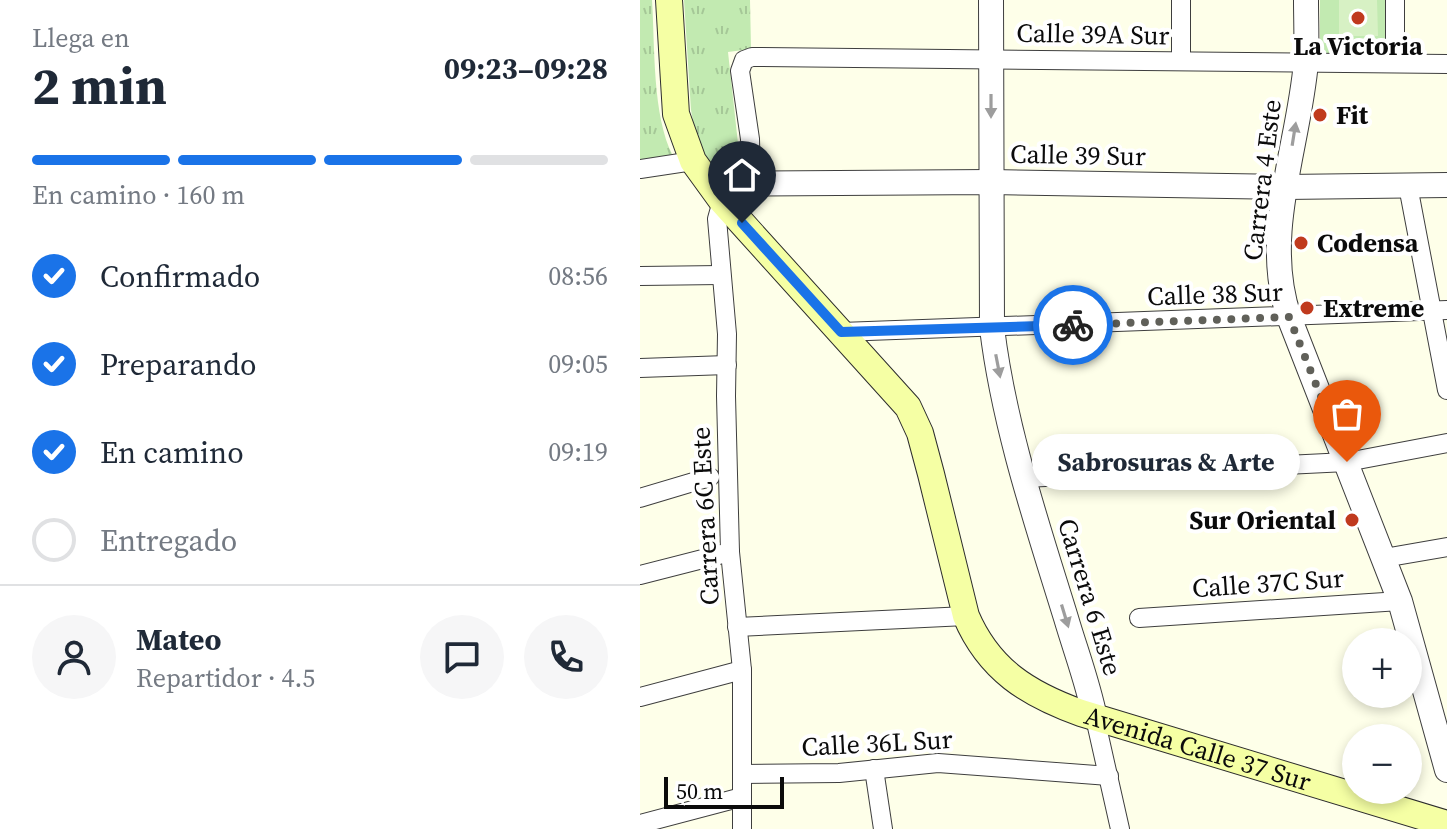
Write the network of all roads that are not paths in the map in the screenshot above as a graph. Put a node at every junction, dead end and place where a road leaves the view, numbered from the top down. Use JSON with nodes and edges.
{"nodes":[{"id":1,"x":669,"y":0,"type":"edge"},
{"id":2,"x":991,"y":0,"type":"edge"},
{"id":3,"x":1181,"y":0,"type":"edge"},
{"id":4,"x":1306,"y":0,"type":"edge"},
{"id":5,"x":1395,"y":0,"type":"edge"},
{"id":6,"x":991,"y":58,"type":"junction"},
{"id":7,"x":1181,"y":61,"type":"junction"},
{"id":8,"x":1306,"y":63,"type":"junction"},
{"id":9,"x":1395,"y":63,"type":"junction"},
{"id":10,"x":1447,"y":64,"type":"edge"},
{"id":11,"x":693,"y":161,"type":"junction"},
{"id":12,"x":640,"y":169,"type":"edge"},
{"id":13,"x":991,"y":182,"type":"junction"},
{"id":14,"x":751,"y":184,"type":"junction"},
{"id":15,"x":1447,"y":185,"type":"edge"},
{"id":16,"x":1408,"y":186,"type":"junction"},
{"id":17,"x":1285,"y":187,"type":"junction"},
{"id":18,"x":715,"y":192,"type":"junction"},
{"id":19,"x":721,"y":275,"type":"junction"},
{"id":20,"x":640,"y":276,"type":"edge"},
{"id":21,"x":1439,"y":310,"type":"edge"},
{"id":22,"x":1289,"y":317,"type":"junction"},
{"id":23,"x":992,"y":328,"type":"junction"},
{"id":24,"x":841,"y":332,"type":"junction"},
{"id":25,"x":727,"y":365,"type":"junction"},
{"id":26,"x":640,"y":368,"type":"edge"},
{"id":27,"x":1447,"y":390,"type":"edge"},
{"id":28,"x":1447,"y":443,"type":"edge"},
{"id":29,"x":1347,"y":462,"type":"junction"},
{"id":30,"x":710,"y":477,"type":"dead end"},
{"id":31,"x":1025,"y":478,"type":"junction"},
{"id":32,"x":640,"y":498,"type":"edge"},
{"id":33,"x":1447,"y":547,"type":"edge"},
{"id":34,"x":730,"y":552,"type":"junction"},
{"id":35,"x":1384,"y":558,"type":"junction"},
{"id":36,"x":640,"y":575,"type":"edge"},
{"id":37,"x":1400,"y":601,"type":"junction"},
{"id":38,"x":1139,"y":618,"type":"dead end"},
{"id":39,"x":969,"y":624,"type":"junction"},
{"id":40,"x":737,"y":627,"type":"junction"},
{"id":41,"x":742,"y":670,"type":"junction"},
{"id":42,"x":640,"y":697,"type":"edge"},
{"id":43,"x":1095,"y":718,"type":"junction"},
{"id":44,"x":1442,"y":734,"type":"edge"},
{"id":45,"x":874,"y":769,"type":"junction"},
{"id":46,"x":1447,"y":770,"type":"edge"},
{"id":47,"x":742,"y":774,"type":"junction"},
{"id":48,"x":1109,"y":776,"type":"junction"},
{"id":49,"x":742,"y":797,"type":"junction"},
{"id":50,"x":640,"y":824,"type":"edge"},
{"id":51,"x":1447,"y":824,"type":"edge"},
{"id":52,"x":742,"y":829,"type":"edge"},
{"id":53,"x":883,"y":829,"type":"edge"},
{"id":54,"x":1120,"y":829,"type":"edge"}],
"edges":[{"from":1,"to":11,"type":"main road"},
{"from":2,"to":6,"type":"street","name":"Carrera 6 Este"},
{"from":3,"to":7,"type":"street"},
{"from":4,"to":8,"type":"street","name":"Carrera 4 Este"},
{"from":5,"to":9,"type":"street"},
{"from":6,"to":7,"type":"street","name":"Calle 39A Sur"},
{"from":6,"to":13,"type":"street","name":"Carrera 6 Este","one_way":true},
{"from":6,"to":14,"type":"street","name":"Calle 39A Sur"},
{"from":7,"to":8,"type":"street","name":"Calle 39A Sur"},
{"from":8,"to":9,"type":"street","name":"Calle 39A Sur"},
{"from":17,"to":8,"type":"street","name":"Carrera 4 Este","one_way":true},
{"from":9,"to":10,"type":"street","name":"Calle 39A Sur"},
{"from":11,"to":12,"type":"street"},
{"from":11,"to":18,"type":"main road"},
{"from":13,"to":14,"type":"street","name":"Calle 39 Sur"},
{"from":13,"to":17,"type":"street","name":"Calle 39 Sur"},
{"from":13,"to":23,"type":"street","name":"Carrera 6 Este"},
{"from":14,"to":18,"type":"street","name":"Calle 39 Sur"},
{"from":15,"to":16,"type":"street","name":"Calle 39 Sur"},
{"from":16,"to":17,"type":"street","name":"Calle 39 Sur"},
{"from":16,"to":21,"type":"street"},
{"from":17,"to":22,"type":"street","name":"Carrera 4 Este"},
{"from":18,"to":19,"type":"street","name":"Carrera 6C Este"},
{"from":18,"to":24,"type":"main road"},
{"from":19,"to":20,"type":"street"},
{"from":19,"to":25,"type":"street","name":"Carrera 6C Este"},
{"from":21,"to":22,"type":"street","name":"Calle 38 Sur"},
{"from":21,"to":27,"type":"street"},
{"from":22,"to":23,"type":"street","name":"Calle 38 Sur"},
{"from":22,"to":29,"type":"street","name":"Carrera 4 Este"},
{"from":23,"to":24,"type":"street","name":"Calle 38 Sur"},
{"from":23,"to":31,"type":"street","name":"Carrera 6 Este","one_way":true},
{"from":24,"to":39,"type":"main road"},
{"from":25,"to":26,"type":"street"},
{"from":25,"to":34,"type":"street","name":"Carrera 6C Este"},
{"from":28,"to":29,"type":"street"},
{"from":29,"to":31,"type":"street"},
{"from":29,"to":35,"type":"street","name":"Carrera 4 Este"},
{"from":30,"to":32,"type":"street"},
{"from":31,"to":43,"type":"street","name":"Carrera 6 Este","one_way":true},
{"from":33,"to":35,"type":"street"},
{"from":34,"to":36,"type":"street"},
{"from":34,"to":40,"type":"street","name":"Carrera 6C Este"},
{"from":35,"to":37,"type":"street","name":"Carrera 4 Este"},
{"from":37,"to":38,"type":"street","name":"Calle 37C Sur"},
{"from":37,"to":44,"type":"street","name":"Carrera 4 Este"},
{"from":39,"to":40,"type":"street"},
{"from":39,"to":43,"type":"main road","name":"Avenida Calle 37 Sur"},
{"from":40,"to":41,"type":"street","name":"Carrera 6C Este"},
{"from":41,"to":42,"type":"street"},
{"from":41,"to":47,"type":"street","name":"Carrera 6C Este"},
{"from":43,"to":48,"type":"street","name":"Carrera 6 Este"},
{"from":43,"to":51,"type":"main road","name":"Avenida Calle 37 Sur"},
{"from":44,"to":46,"type":"street","name":"Carrera 4 Este"},
{"from":45,"to":47,"type":"street","name":"Calle 36L Sur"},
{"from":45,"to":48,"type":"street","name":"Calle 36L Sur"},
{"from":45,"to":53,"type":"street"},
{"from":47,"to":49,"type":"street","name":"Carrera 6C Este"},
{"from":48,"to":54,"type":"street","name":"Carrera 6 Este"},
{"from":49,"to":50,"type":"street"},
{"from":49,"to":52,"type":"street","name":"Carrera 6C Este"}]}
